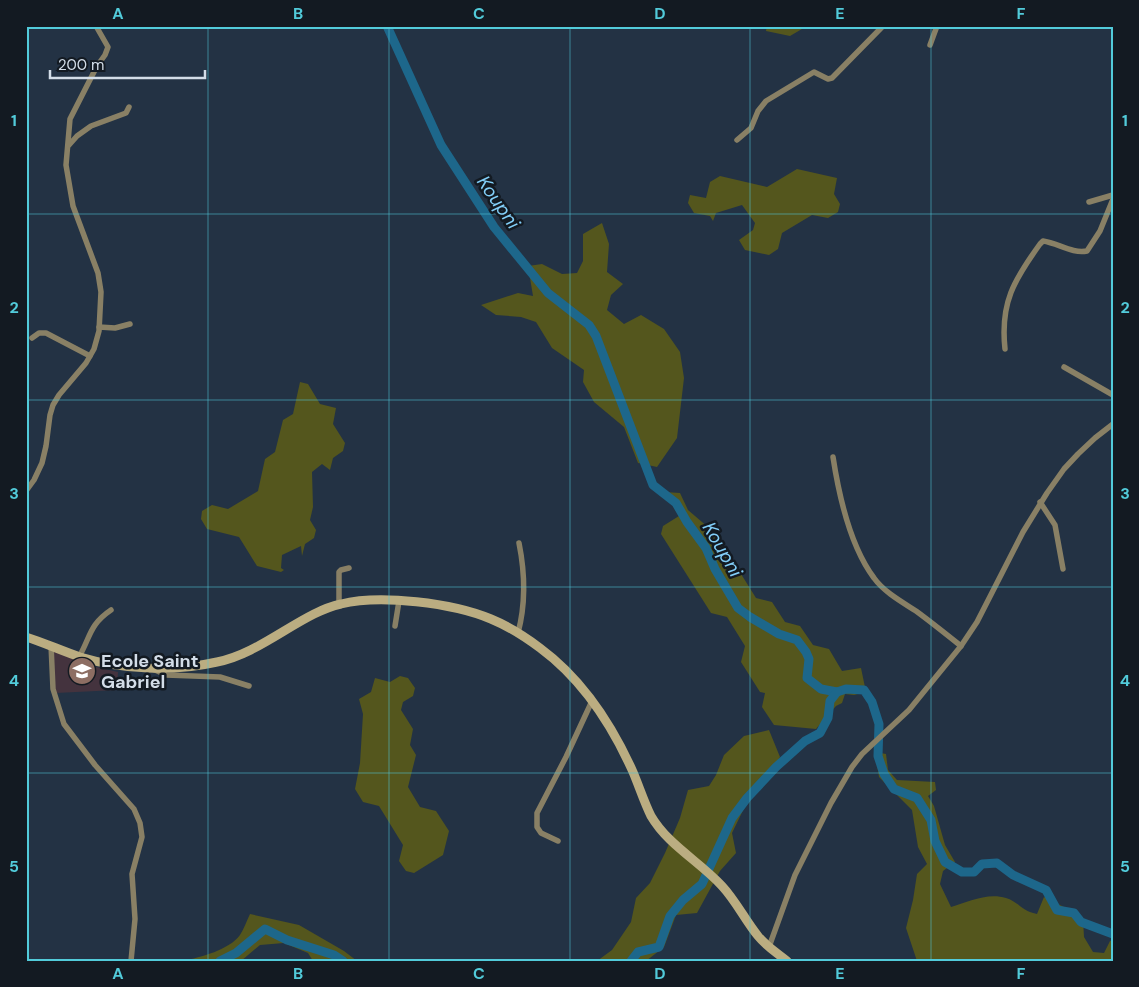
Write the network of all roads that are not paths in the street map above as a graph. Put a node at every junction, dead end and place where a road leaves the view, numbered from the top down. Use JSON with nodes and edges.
{"nodes":[{"id":1,"x":96,"y":26,"type":"edge"},
{"id":2,"x":883,"y":26,"type":"edge"},
{"id":3,"x":937,"y":26,"type":"edge"},
{"id":4,"x":930,"y":45,"type":"dead end"},
{"id":5,"x":129,"y":107,"type":"dead end"},
{"id":6,"x":737,"y":140,"type":"dead end"},
{"id":7,"x":68,"y":145,"type":"junction"},
{"id":8,"x":1113,"y":195,"type":"edge"},
{"id":9,"x":1113,"y":199,"type":"edge"},
{"id":10,"x":1089,"y":202,"type":"dead end"},
{"id":11,"x":130,"y":324,"type":"dead end"},
{"id":12,"x":99,"y":327,"type":"junction"},
{"id":13,"x":32,"y":338,"type":"dead end"},
{"id":14,"x":1005,"y":349,"type":"dead end"},
{"id":15,"x":90,"y":356,"type":"junction"},
{"id":16,"x":1064,"y":368,"type":"dead end"},
{"id":17,"x":1113,"y":395,"type":"edge"},
{"id":18,"x":1113,"y":424,"type":"edge"},
{"id":19,"x":832,"y":456,"type":"dead end"},
{"id":20,"x":26,"y":492,"type":"edge"},
{"id":21,"x":1040,"y":502,"type":"junction"},
{"id":22,"x":518,"y":543,"type":"dead end"},
{"id":23,"x":349,"y":568,"type":"dead end"},
{"id":24,"x":1063,"y":568,"type":"dead end"},
{"id":25,"x":399,"y":601,"type":"junction"},
{"id":26,"x":339,"y":604,"type":"junction"},
{"id":27,"x":111,"y":610,"type":"dead end"},
{"id":28,"x":395,"y":626,"type":"dead end"},
{"id":29,"x":518,"y":633,"type":"junction"},
{"id":30,"x":26,"y":637,"type":"edge"},
{"id":31,"x":51,"y":645,"type":"junction"},
{"id":32,"x":961,"y":646,"type":"junction"},
{"id":33,"x":79,"y":657,"type":"junction"},
{"id":34,"x":151,"y":668,"type":"junction"},
{"id":35,"x":249,"y":686,"type":"dead end"},
{"id":36,"x":592,"y":701,"type":"junction"},
{"id":37,"x":558,"y":842,"type":"dead end"},
{"id":38,"x":769,"y":947,"type":"junction"},
{"id":39,"x":131,"y":961,"type":"edge"},
{"id":40,"x":787,"y":961,"type":"edge"}],
"edges":[{"from":1,"to":7,"type":"street"},
{"from":2,"to":6,"type":"street"},
{"from":3,"to":4,"type":"street"},
{"from":5,"to":7,"type":"street"},
{"from":7,"to":12,"type":"street"},
{"from":8,"to":10,"type":"street"},
{"from":9,"to":14,"type":"street"},
{"from":11,"to":12,"type":"street"},
{"from":12,"to":15,"type":"street"},
{"from":13,"to":15,"type":"street"},
{"from":15,"to":20,"type":"street"},
{"from":16,"to":17,"type":"street"},
{"from":18,"to":21,"type":"street"},
{"from":19,"to":32,"type":"street"},
{"from":21,"to":24,"type":"street"},
{"from":21,"to":32,"type":"street"},
{"from":22,"to":29,"type":"street"},
{"from":23,"to":26,"type":"street"},
{"from":25,"to":26,"type":"main road"},
{"from":25,"to":28,"type":"street"},
{"from":25,"to":29,"type":"main road"},
{"from":26,"to":34,"type":"main road"},
{"from":27,"to":33,"type":"street"},
{"from":29,"to":36,"type":"main road"},
{"from":30,"to":31,"type":"main road"},
{"from":31,"to":33,"type":"main road"},
{"from":31,"to":39,"type":"street"},
{"from":32,"to":38,"type":"street"},
{"from":33,"to":34,"type":"main road"},
{"from":34,"to":35,"type":"street"},
{"from":36,"to":37,"type":"street"},
{"from":36,"to":38,"type":"main road"},
{"from":38,"to":40,"type":"main road"}]}
